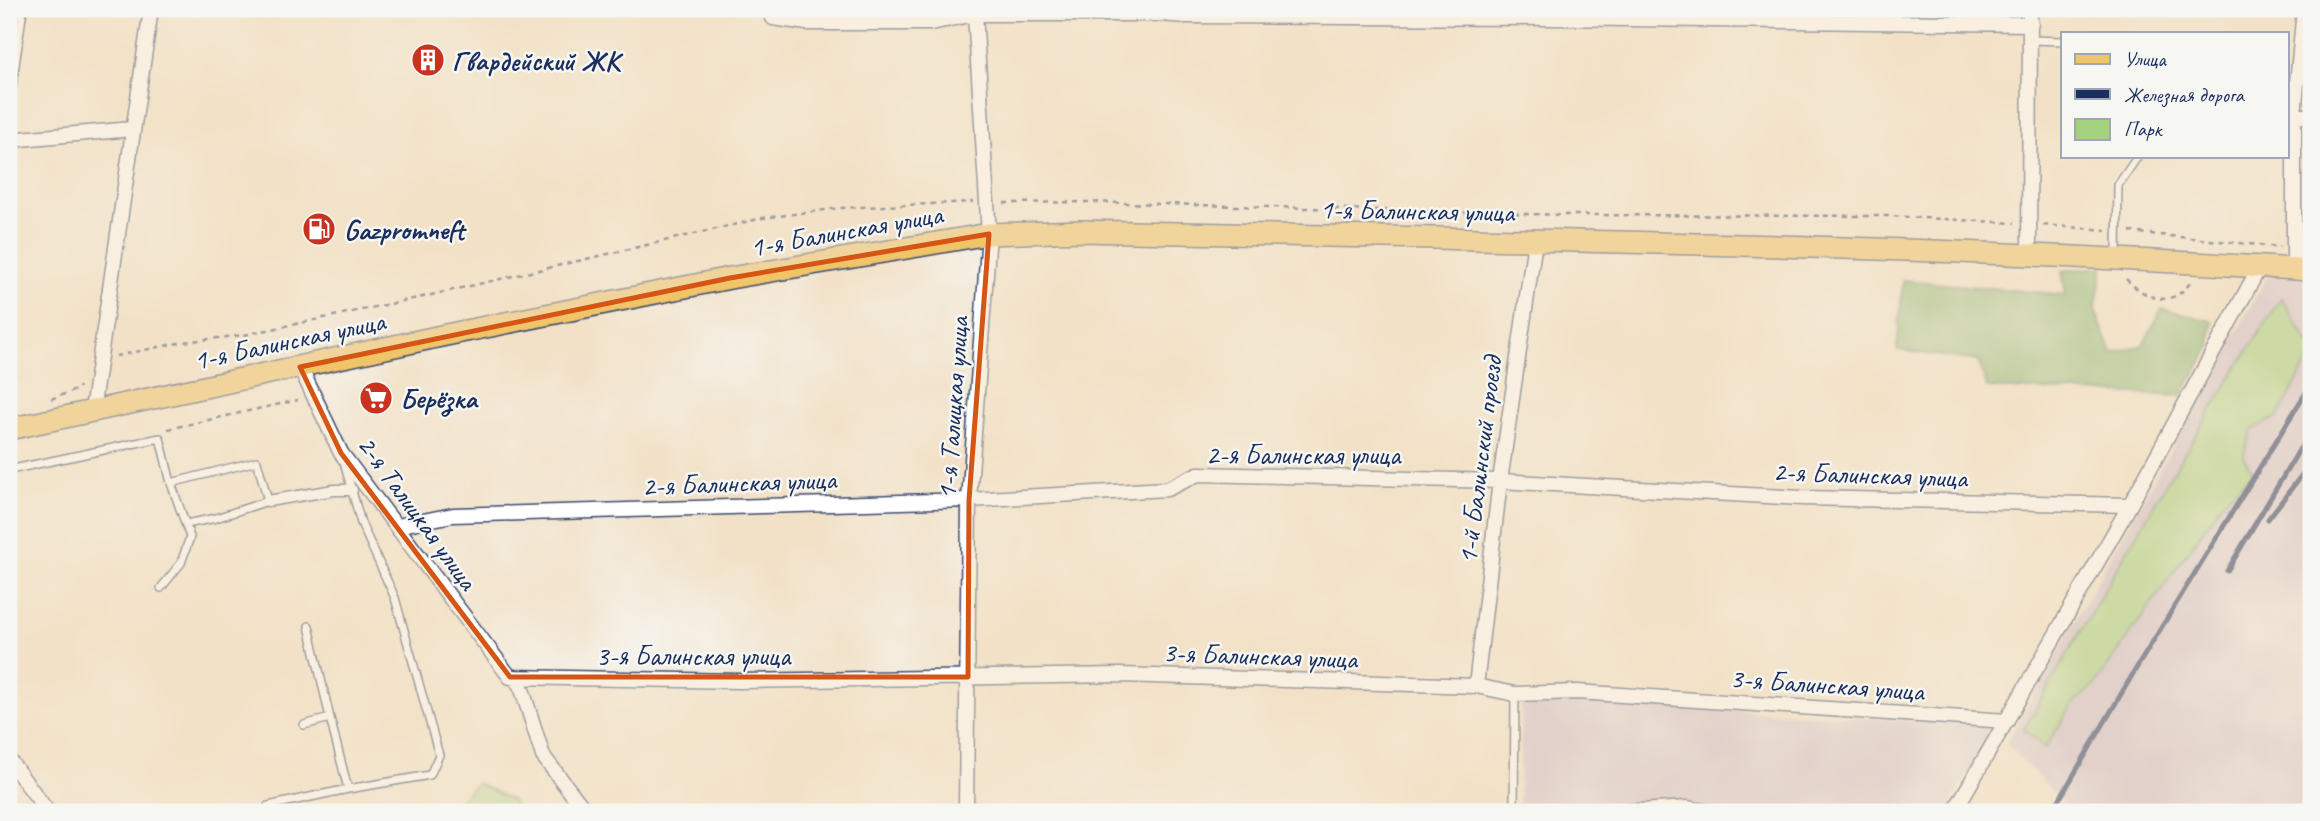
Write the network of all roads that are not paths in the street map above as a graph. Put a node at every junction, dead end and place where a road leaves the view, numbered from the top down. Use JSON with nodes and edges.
{"nodes":[{"id":1,"x":23,"y":9,"type":"edge"},
{"id":2,"x":151,"y":9,"type":"edge"},
{"id":3,"x":2030,"y":9,"type":"edge"},
{"id":4,"x":2304,"y":9,"type":"edge"},
{"id":5,"x":977,"y":12,"type":"edge"},
{"id":6,"x":1183,"y":13,"type":"edge"},
{"id":7,"x":773,"y":18,"type":"dead end"},
{"id":8,"x":2031,"y":24,"type":"junction"},
{"id":9,"x":2031,"y":40,"type":"junction"},
{"id":10,"x":2061,"y":41,"type":"edge"},
{"id":11,"x":9,"y":108,"type":"edge"},
{"id":12,"x":2294,"y":115,"type":"junction"},
{"id":13,"x":2311,"y":117,"type":"edge"},
{"id":14,"x":132,"y":129,"type":"junction"},
{"id":15,"x":9,"y":140,"type":"edge"},
{"id":16,"x":2137,"y":158,"type":"edge"},
{"id":17,"x":989,"y":234,"type":"junction"},
{"id":18,"x":2311,"y":236,"type":"edge"},
{"id":19,"x":1535,"y":241,"type":"junction"},
{"id":20,"x":2029,"y":256,"type":"junction"},
{"id":21,"x":2298,"y":256,"type":"edge"},
{"id":22,"x":2117,"y":260,"type":"junction"},
{"id":23,"x":2259,"y":268,"type":"junction"},
{"id":24,"x":300,"y":368,"type":"junction"},
{"id":25,"x":92,"y":411,"type":"junction"},
{"id":26,"x":9,"y":429,"type":"edge"},
{"id":27,"x":341,"y":453,"type":"junction"},
{"id":28,"x":9,"y":470,"type":"edge"},
{"id":29,"x":1500,"y":481,"type":"junction"},
{"id":30,"x":171,"y":483,"type":"junction"},
{"id":31,"x":352,"y":490,"type":"junction"},
{"id":32,"x":969,"y":500,"type":"junction"},
{"id":33,"x":268,"y":501,"type":"junction"},
{"id":34,"x":2130,"y":505,"type":"junction"},
{"id":35,"x":186,"y":524,"type":"junction"},
{"id":36,"x":397,"y":526,"type":"junction"},
{"id":37,"x":161,"y":588,"type":"dead end"},
{"id":38,"x":309,"y":626,"type":"dead end"},
{"id":39,"x":513,"y":677,"type":"junction"},
{"id":40,"x":968,"y":677,"type":"junction"},
{"id":41,"x":1476,"y":686,"type":"junction"},
{"id":42,"x":1516,"y":694,"type":"junction"},
{"id":43,"x":330,"y":718,"type":"junction"},
{"id":44,"x":2007,"y":721,"type":"junction"},
{"id":45,"x":304,"y":725,"type":"dead end"},
{"id":46,"x":9,"y":760,"type":"edge"},
{"id":47,"x":348,"y":789,"type":"junction"},
{"id":48,"x":268,"y":806,"type":"dead end"},
{"id":49,"x":48,"y":812,"type":"edge"},
{"id":50,"x":586,"y":812,"type":"edge"},
{"id":51,"x":966,"y":812,"type":"edge"},
{"id":52,"x":1514,"y":812,"type":"edge"},
{"id":53,"x":1624,"y":812,"type":"edge"},
{"id":54,"x":1710,"y":812,"type":"edge"},
{"id":55,"x":1954,"y":812,"type":"edge"}],
"edges":[{"from":1,"to":11,"type":"lane"},
{"from":2,"to":14,"type":"street"},
{"from":3,"to":8,"type":"street"},
{"from":4,"to":12,"type":"street"},
{"from":5,"to":6,"type":"street"},
{"from":5,"to":7,"type":"street"},
{"from":5,"to":17,"type":"street","name":"1-я Талицкая улица"},
{"from":6,"to":8,"type":"street"},
{"from":8,"to":9,"type":"street"},
{"from":9,"to":10,"type":"lane"},
{"from":9,"to":20,"type":"street"},
{"from":12,"to":13,"type":"street"},
{"from":12,"to":21,"type":"street"},
{"from":14,"to":15,"type":"street"},
{"from":14,"to":25,"type":"street"},
{"from":16,"to":22,"type":"lane"},
{"from":17,"to":19,"type":"main road","name":"1-я Балинская улица"},
{"from":17,"to":24,"type":"main road","name":"1-я Балинская улица"},
{"from":17,"to":32,"type":"street","name":"1-я Талицкая улица"},
{"from":18,"to":21,"type":"lane"},
{"from":19,"to":20,"type":"main road","name":"1-я Балинская улица"},
{"from":19,"to":29,"type":"street","name":"1-й Балинский проезд"},
{"from":20,"to":22,"type":"main road","name":"1-я Балинская улица"},
{"from":21,"to":23,"type":"main road","name":"1-я Балинская улица"},
{"from":22,"to":23,"type":"main road","name":"1-я Балинская улица"},
{"from":23,"to":34,"type":"street"},
{"from":24,"to":25,"type":"main road","name":"1-я Балинская улица"},
{"from":24,"to":27,"type":"street","name":"2-я Талицкая улица"},
{"from":25,"to":26,"type":"main road","name":"1-я Балинская улица"},
{"from":27,"to":31,"type":"lane"},
{"from":27,"to":36,"type":"street","name":"2-я Талицкая улица"},
{"from":28,"to":30,"type":"lane"},
{"from":29,"to":32,"type":"street","name":"2-я Балинская улица"},
{"from":29,"to":34,"type":"street","name":"2-я Балинская улица"},
{"from":29,"to":41,"type":"street","name":"1-й Балинский проезд"},
{"from":30,"to":33,"type":"lane"},
{"from":30,"to":35,"type":"lane"},
{"from":31,"to":33,"type":"street"},
{"from":31,"to":47,"type":"lane"},
{"from":32,"to":36,"type":"street","name":"2-я Балинская улица"},
{"from":32,"to":40,"type":"street","name":"1-я Талицкая улица"},
{"from":33,"to":35,"type":"lane"},
{"from":34,"to":44,"type":"street"},
{"from":35,"to":37,"type":"lane"},
{"from":36,"to":39,"type":"street","name":"2-я Талицкая улица"},
{"from":38,"to":43,"type":"lane"},
{"from":39,"to":40,"type":"street","name":"3-я Балинская улица"},
{"from":39,"to":50,"type":"street","name":"2-я Талицкая улица"},
{"from":40,"to":41,"type":"street","name":"3-я Балинская улица"},
{"from":40,"to":51,"type":"street","name":"1-я Талицкая улица"},
{"from":41,"to":42,"type":"street","name":"3-я Балинская улица"},
{"from":42,"to":44,"type":"street","name":"3-я Балинская улица"},
{"from":42,"to":52,"type":"lane"},
{"from":43,"to":45,"type":"lane"},
{"from":43,"to":47,"type":"lane"},
{"from":44,"to":55,"type":"street"},
{"from":46,"to":49,"type":"street"},
{"from":47,"to":48,"type":"lane"},
{"from":53,"to":54,"type":"street"}]}
